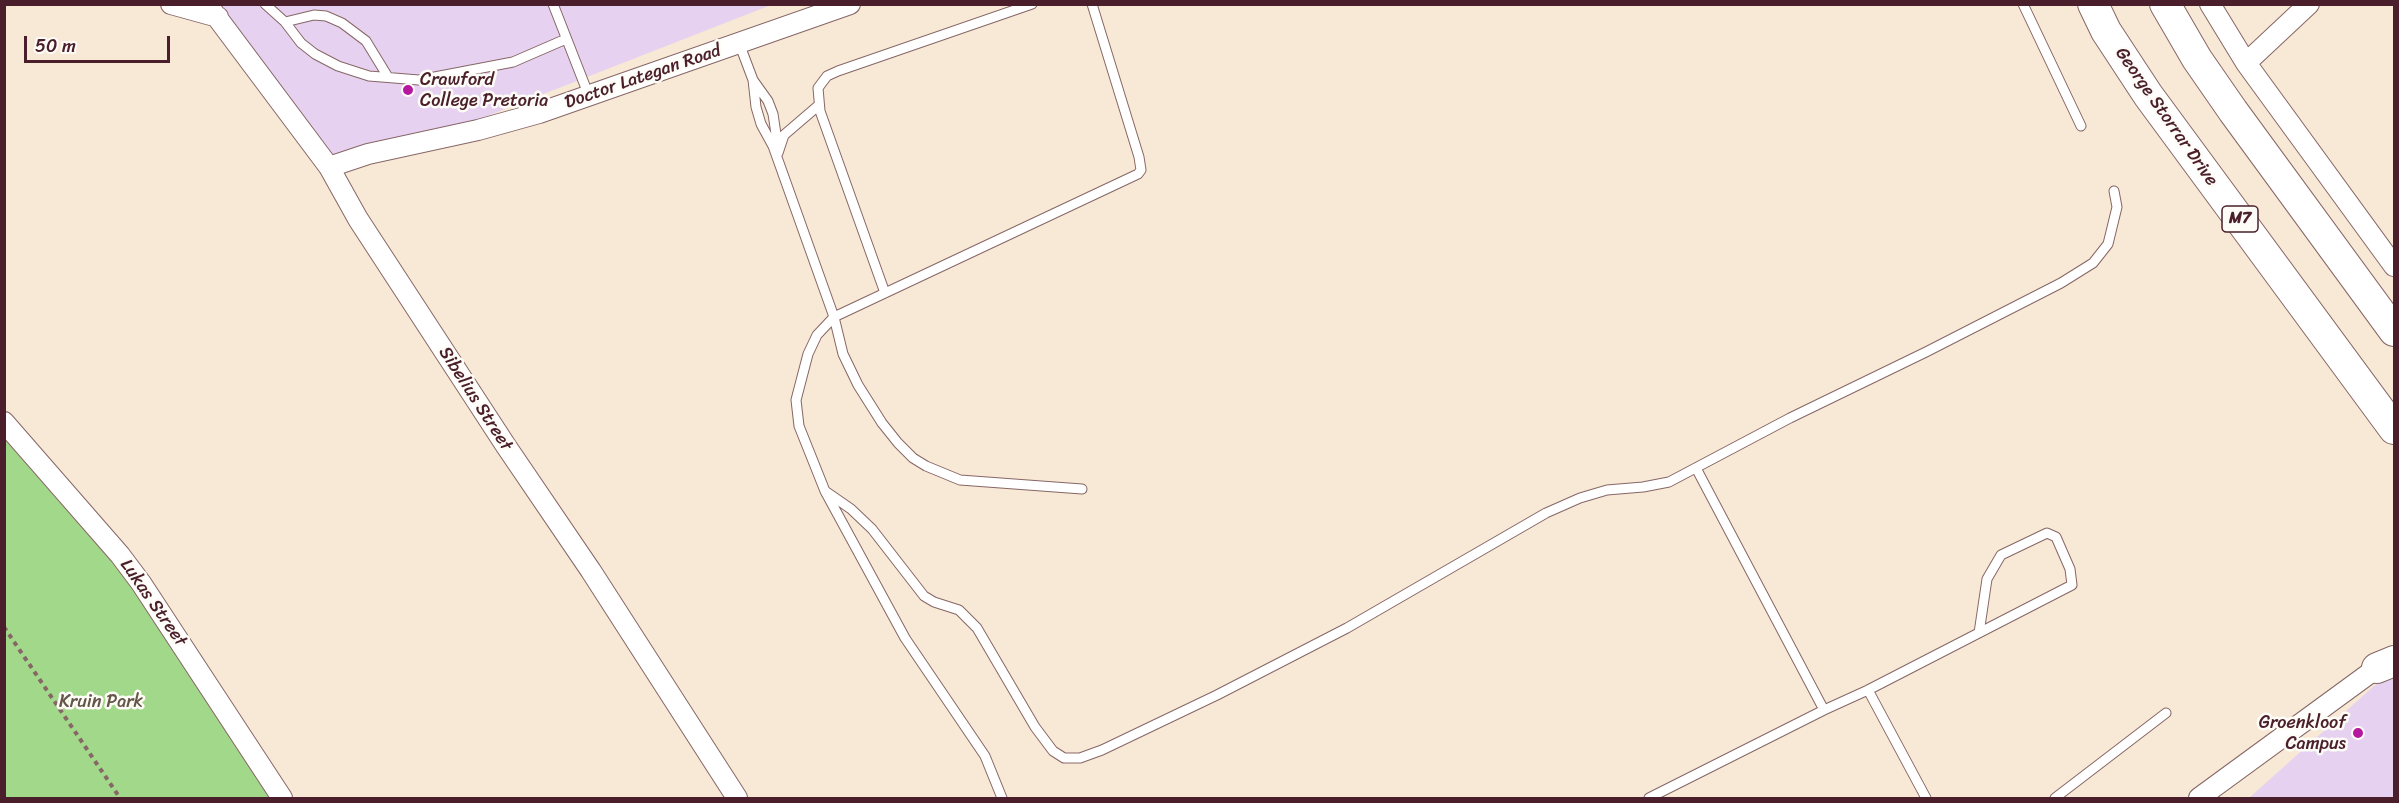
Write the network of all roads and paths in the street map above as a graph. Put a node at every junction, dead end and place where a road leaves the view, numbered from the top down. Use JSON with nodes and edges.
{"nodes":[{"id":1,"x":171,"y":4,"type":"edge"},
{"id":2,"x":265,"y":4,"type":"edge"},
{"id":3,"x":553,"y":4,"type":"edge"},
{"id":4,"x":850,"y":4,"type":"edge"},
{"id":5,"x":1032,"y":4,"type":"edge"},
{"id":6,"x":1092,"y":4,"type":"edge"},
{"id":7,"x":2023,"y":4,"type":"edge"},
{"id":8,"x":2093,"y":4,"type":"edge"},
{"id":9,"x":2165,"y":4,"type":"edge"},
{"id":10,"x":2210,"y":4,"type":"edge"},
{"id":11,"x":2309,"y":4,"type":"edge"},
{"id":12,"x":212,"y":11,"type":"edge"},
{"id":13,"x":285,"y":22,"type":"junction"},
{"id":14,"x":566,"y":39,"type":"junction"},
{"id":15,"x":739,"y":43,"type":"junction"},
{"id":16,"x":2246,"y":63,"type":"junction"},
{"id":17,"x":388,"y":77,"type":"junction"},
{"id":18,"x":753,"y":80,"type":"junction"},
{"id":19,"x":589,"y":96,"type":"junction"},
{"id":20,"x":819,"y":105,"type":"junction"},
{"id":21,"x":2081,"y":126,"type":"dead end"},
{"id":22,"x":773,"y":146,"type":"junction"},
{"id":23,"x":777,"y":159,"type":"junction"},
{"id":24,"x":329,"y":167,"type":"junction"},
{"id":25,"x":2114,"y":191,"type":"dead end"},
{"id":26,"x":2394,"y":266,"type":"edge"},
{"id":27,"x":885,"y":293,"type":"junction"},
{"id":28,"x":834,"y":317,"type":"junction"},
{"id":29,"x":2394,"y":331,"type":"edge"},
{"id":30,"x":4,"y":422,"type":"edge"},
{"id":31,"x":2394,"y":429,"type":"edge"},
{"id":32,"x":1696,"y":468,"type":"junction"},
{"id":33,"x":1082,"y":489,"type":"dead end"},
{"id":34,"x":825,"y":491,"type":"junction"},
{"id":35,"x":4,"y":627,"type":"edge"},
{"id":36,"x":1978,"y":633,"type":"junction"},
{"id":37,"x":2389,"y":661,"type":"edge"},
{"id":38,"x":1868,"y":690,"type":"junction"},
{"id":39,"x":1824,"y":710,"type":"junction"},
{"id":40,"x":2166,"y":713,"type":"dead end"},
{"id":41,"x":120,"y":798,"type":"edge"},
{"id":42,"x":282,"y":798,"type":"edge"},
{"id":43,"x":737,"y":798,"type":"edge"},
{"id":44,"x":1002,"y":798,"type":"edge"},
{"id":45,"x":1649,"y":798,"type":"edge"},
{"id":46,"x":1926,"y":798,"type":"edge"},
{"id":47,"x":2055,"y":798,"type":"edge"},
{"id":48,"x":2199,"y":798,"type":"edge"}],
"edges":[{"from":1,"to":12,"type":"street"},
{"from":2,"to":13,"type":"lane"},
{"from":3,"to":14,"type":"lane"},
{"from":4,"to":15,"type":"street","name":"Doctor Lategan Road"},
{"from":5,"to":20,"type":"lane"},
{"from":6,"to":27,"type":"lane"},
{"from":7,"to":21,"type":"lane"},
{"from":8,"to":31,"type":"main road","name":"George Storrar Drive","number":"M7"},
{"from":9,"to":29,"type":"main road"},
{"from":10,"to":16,"type":"street"},
{"from":11,"to":16,"type":"street"},
{"from":12,"to":24,"type":"street","name":"Sibelius Street"},
{"from":13,"to":17,"type":"lane"},
{"from":13,"to":17,"type":"lane"},
{"from":14,"to":17,"type":"lane"},
{"from":14,"to":19,"type":"lane"},
{"from":15,"to":18,"type":"lane"},
{"from":15,"to":19,"type":"street","name":"Doctor Lategan Road"},
{"from":16,"to":26,"type":"street"},
{"from":18,"to":22,"type":"lane"},
{"from":18,"to":22,"type":"lane"},
{"from":19,"to":24,"type":"street","name":"Doctor Lategan Road"},
{"from":20,"to":23,"type":"lane"},
{"from":20,"to":27,"type":"lane"},
{"from":22,"to":23,"type":"lane"},
{"from":23,"to":28,"type":"lane"},
{"from":24,"to":43,"type":"street","name":"Sibelius Street"},
{"from":25,"to":32,"type":"lane"},
{"from":27,"to":28,"type":"lane"},
{"from":28,"to":33,"type":"lane"},
{"from":28,"to":34,"type":"lane"},
{"from":30,"to":42,"type":"street","name":"Lukas Street"},
{"from":32,"to":34,"type":"lane"},
{"from":32,"to":39,"type":"lane"},
{"from":34,"to":44,"type":"lane"},
{"from":35,"to":41,"type":"path"},
{"from":36,"to":36,"type":"lane"},
{"from":36,"to":38,"type":"lane"},
{"from":37,"to":48,"type":"street"},
{"from":38,"to":39,"type":"lane"},
{"from":38,"to":46,"type":"lane"},
{"from":39,"to":45,"type":"lane"},
{"from":40,"to":47,"type":"lane"}]}
